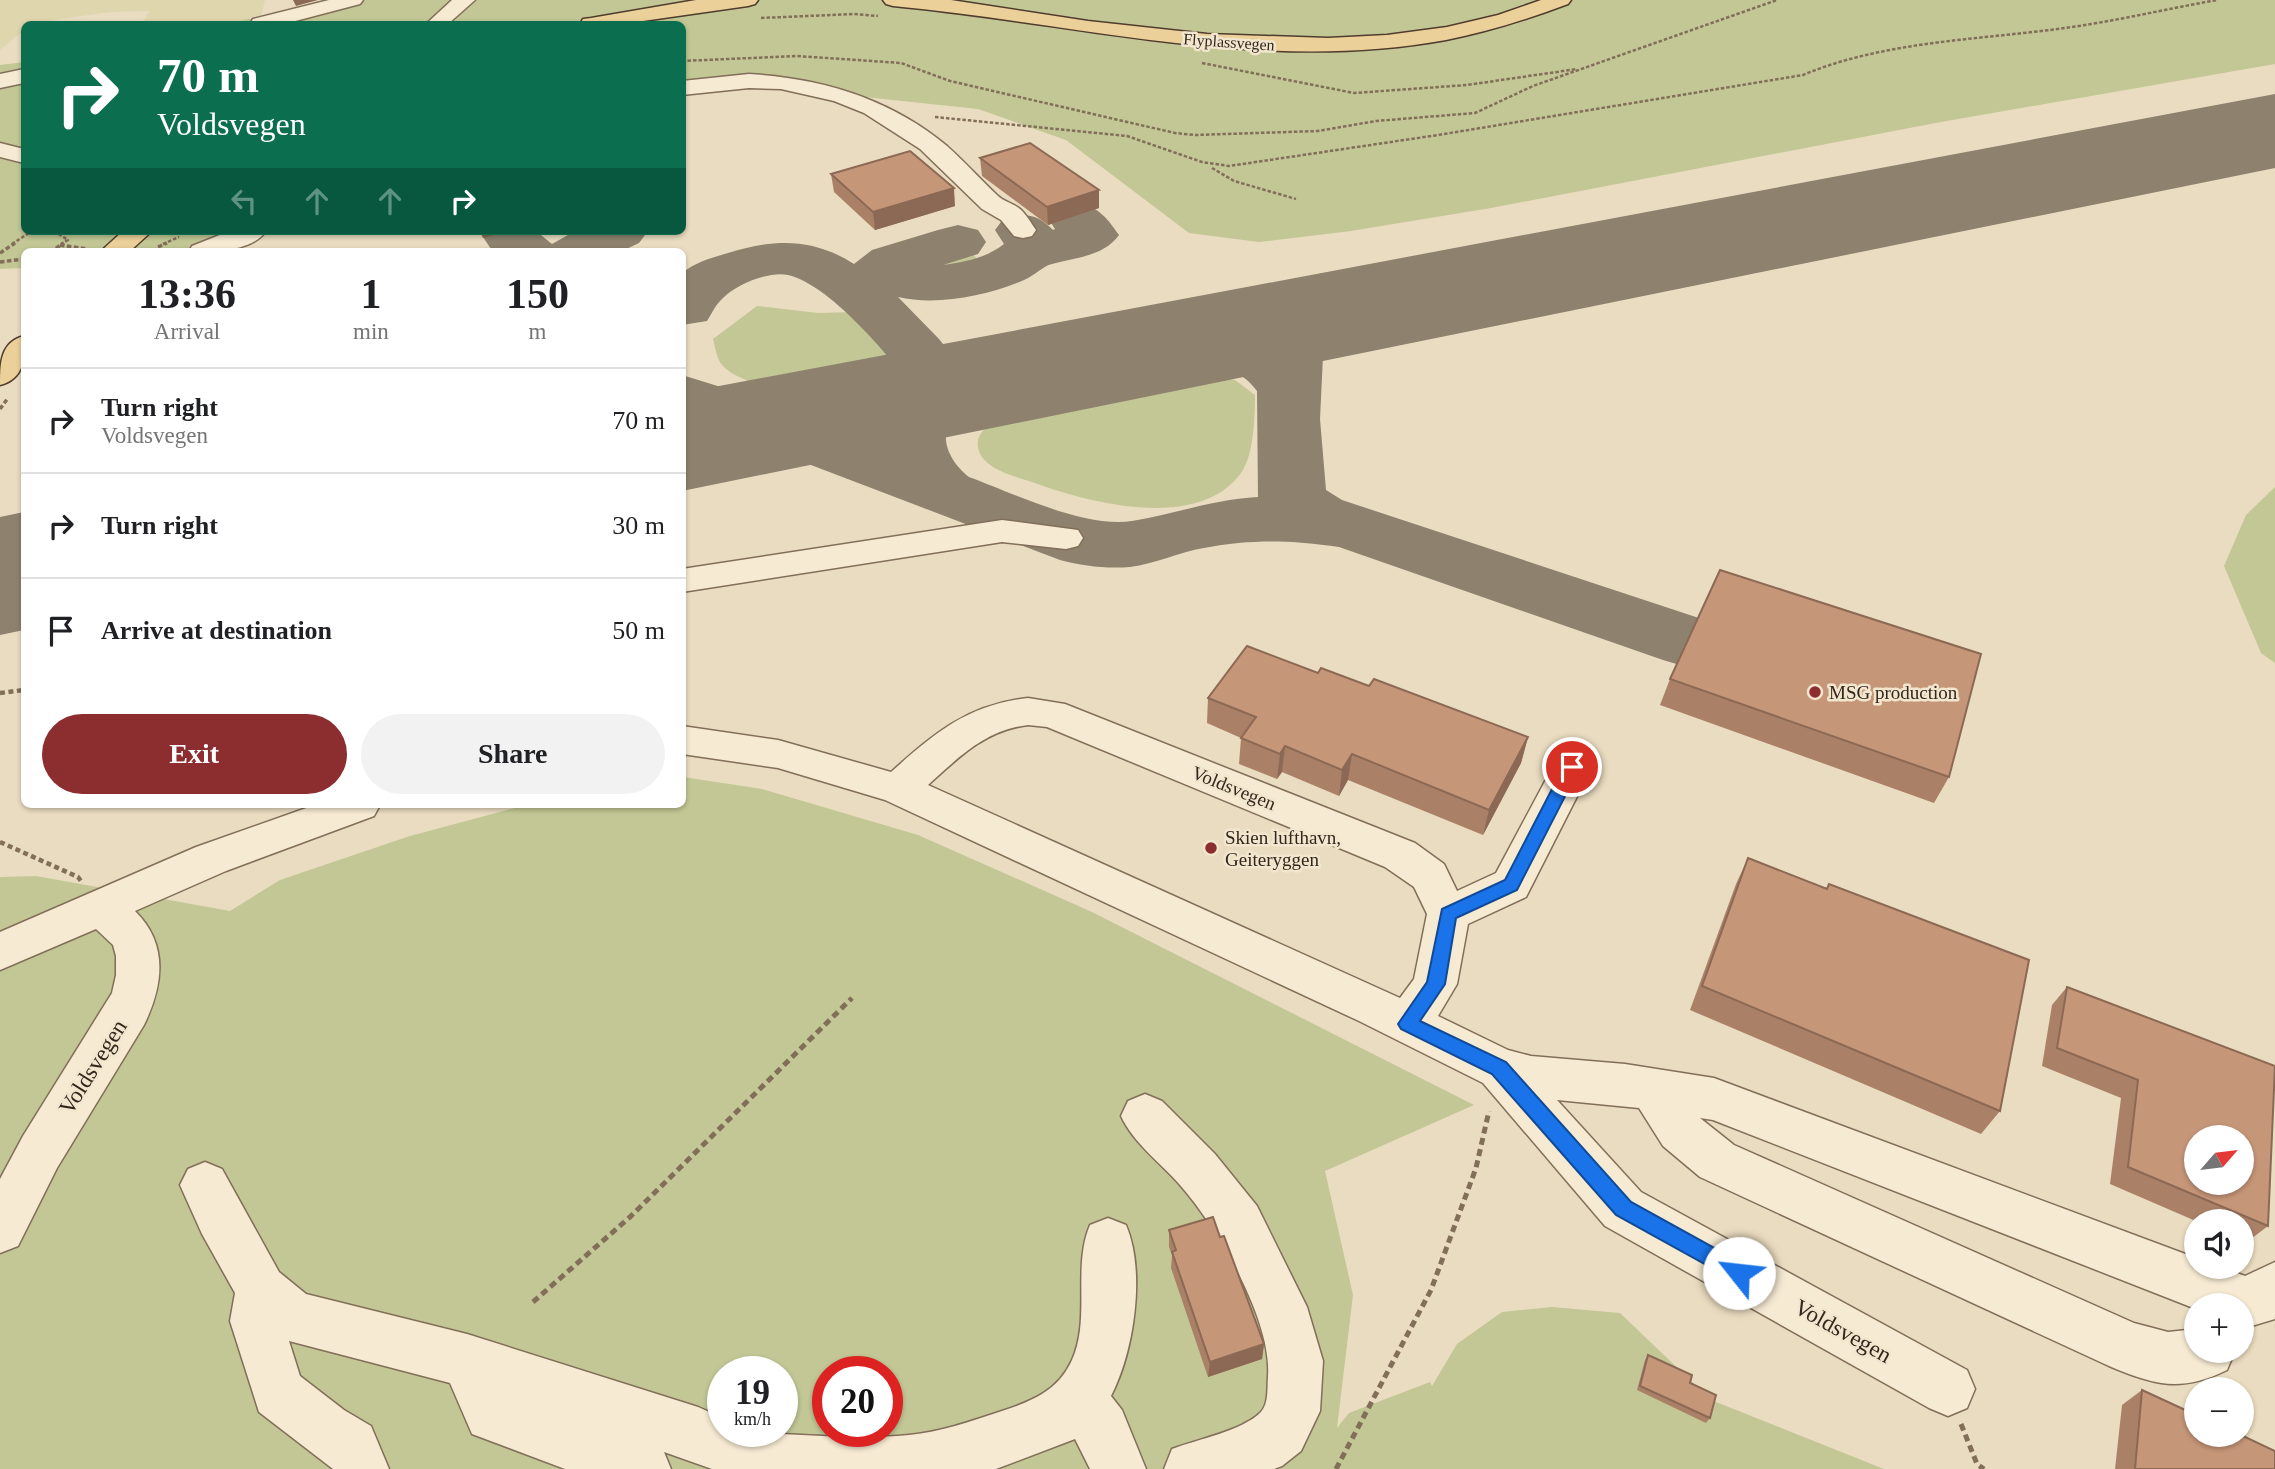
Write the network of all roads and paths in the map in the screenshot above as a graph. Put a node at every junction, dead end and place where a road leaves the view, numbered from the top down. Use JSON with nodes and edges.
{"nodes":[{"id":1,"x":353,"y":0,"type":"edge"},
{"id":2,"x":465,"y":0,"type":"edge"},
{"id":3,"x":748,"y":0,"type":"edge"},
{"id":4,"x":893,"y":0,"type":"edge"},
{"id":5,"x":1561,"y":0,"type":"edge"},
{"id":6,"x":1777,"y":0,"type":"edge"},
{"id":7,"x":2217,"y":0,"type":"edge"},
{"id":8,"x":272,"y":21,"type":"edge"},
{"id":9,"x":440,"y":21,"type":"edge"},
{"id":10,"x":606,"y":21,"type":"edge"},
{"id":11,"x":686,"y":61,"type":"edge"},
{"id":12,"x":21,"y":77,"type":"edge"},
{"id":13,"x":0,"y":82,"type":"edge"},
{"id":14,"x":686,"y":87,"type":"edge"},
{"id":15,"x":875,"y":108,"type":"junction"},
{"id":16,"x":0,"y":150,"type":"edge"},
{"id":17,"x":21,"y":155,"type":"edge"},
{"id":18,"x":1208,"y":166,"type":"junction"},
{"id":19,"x":1296,"y":199,"type":"dead end"},
{"id":20,"x":1023,"y":230,"type":"dead end"},
{"id":21,"x":26,"y":235,"type":"edge"},
{"id":22,"x":60,"y":235,"type":"edge"},
{"id":23,"x":134,"y":235,"type":"edge"},
{"id":24,"x":233,"y":235,"type":"edge"},
{"id":25,"x":193,"y":243,"type":"edge"},
{"id":26,"x":56,"y":248,"type":"edge"},
{"id":27,"x":118,"y":248,"type":"edge"},
{"id":28,"x":168,"y":248,"type":"edge"},
{"id":29,"x":0,"y":253,"type":"edge"},
{"id":30,"x":21,"y":259,"type":"edge"},
{"id":31,"x":0,"y":262,"type":"edge"},
{"id":32,"x":21,"y":349,"type":"edge"},
{"id":33,"x":0,"y":376,"type":"edge"},
{"id":34,"x":1066,"y":538,"type":"dead end"},
{"id":35,"x":686,"y":580,"type":"edge"},
{"id":36,"x":21,"y":690,"type":"edge"},
{"id":37,"x":0,"y":693,"type":"edge"},
{"id":38,"x":686,"y":740,"type":"edge"},
{"id":39,"x":1572,"y":767,"type":"dead end"},
{"id":40,"x":898,"y":789,"type":"junction"},
{"id":41,"x":352,"y":808,"type":"edge"},
{"id":42,"x":0,"y":842,"type":"edge"},
{"id":43,"x":100,"y":906,"type":"junction"},
{"id":44,"x":1448,"y":914,"type":"junction"},
{"id":45,"x":0,"y":952,"type":"edge"},
{"id":46,"x":852,"y":998,"type":"dead end"},
{"id":47,"x":1408,"y":1024,"type":"junction"},
{"id":48,"x":1499,"y":1068,"type":"junction"},
{"id":49,"x":1654,"y":1090,"type":"junction"},
{"id":50,"x":1145,"y":1116,"type":"dead end"},
{"id":51,"x":205,"y":1185,"type":"dead end"},
{"id":52,"x":0,"y":1229,"type":"edge"},
{"id":53,"x":1108,"y":1242,"type":"dead end"},
{"id":54,"x":261,"y":1290,"type":"junction"},
{"id":55,"x":2238,"y":1293,"type":"edge"},
{"id":56,"x":533,"y":1302,"type":"dead end"},
{"id":57,"x":2184,"y":1359,"type":"edge"},
{"id":58,"x":467,"y":1361,"type":"junction"},
{"id":59,"x":1948,"y":1389,"type":"joint"},
{"id":60,"x":1081,"y":1399,"type":"junction"},
{"id":61,"x":361,"y":1469,"type":"edge"},
{"id":62,"x":643,"y":1469,"type":"edge"},
{"id":63,"x":1118,"y":1469,"type":"edge"},
{"id":64,"x":1192,"y":1469,"type":"edge"},
{"id":65,"x":1336,"y":1469,"type":"edge"},
{"id":66,"x":1983,"y":1469,"type":"edge"}],
"edges":[{"from":1,"to":8,"type":"street"},
{"from":2,"to":9,"type":"street"},
{"from":3,"to":10,"type":"main road"},
{"from":4,"to":5,"type":"main road","name":"Flyplassvegen"},
{"from":6,"to":11,"type":"path"},
{"from":7,"to":18,"type":"path"},
{"from":12,"to":13,"type":"street"},
{"from":14,"to":15,"type":"street"},
{"from":15,"to":18,"type":"path"},
{"from":15,"to":20,"type":"street"},
{"from":16,"to":17,"type":"street"},
{"from":18,"to":19,"type":"path"},
{"from":21,"to":29,"type":"path"},
{"from":22,"to":26,"type":"path"},
{"from":23,"to":27,"type":"main road"},
{"from":24,"to":25,"type":"street"},
{"from":25,"to":28,"type":"path"},
{"from":30,"to":31,"type":"path"},
{"from":32,"to":33,"type":"main road"},
{"from":34,"to":35,"type":"street"},
{"from":36,"to":37,"type":"path"},
{"from":38,"to":40,"type":"street","name":"Voldsvegen"},
{"from":39,"to":44,"type":"street"},
{"from":40,"to":44,"type":"street","name":"Voldsvegen"},
{"from":40,"to":47,"type":"street","name":"Voldsvegen"},
{"from":41,"to":43,"type":"street"},
{"from":42,"to":43,"type":"path"},
{"from":43,"to":45,"type":"street"},
{"from":43,"to":52,"type":"street","name":"Voldsvegen"},
{"from":44,"to":47,"type":"street"},
{"from":46,"to":56,"type":"path"},
{"from":47,"to":48,"type":"street","name":"Voldsvegen"},
{"from":48,"to":49,"type":"street"},
{"from":48,"to":59,"type":"street","name":"Voldsvegen"},
{"from":48,"to":65,"type":"path"},
{"from":49,"to":55,"type":"street"},
{"from":49,"to":57,"type":"street"},
{"from":50,"to":64,"type":"street"},
{"from":51,"to":54,"type":"street"},
{"from":53,"to":60,"type":"street"},
{"from":54,"to":58,"type":"street"},
{"from":54,"to":61,"type":"street"},
{"from":58,"to":60,"type":"street"},
{"from":58,"to":62,"type":"street"},
{"from":59,"to":66,"type":"path"},
{"from":60,"to":63,"type":"street"}]}
